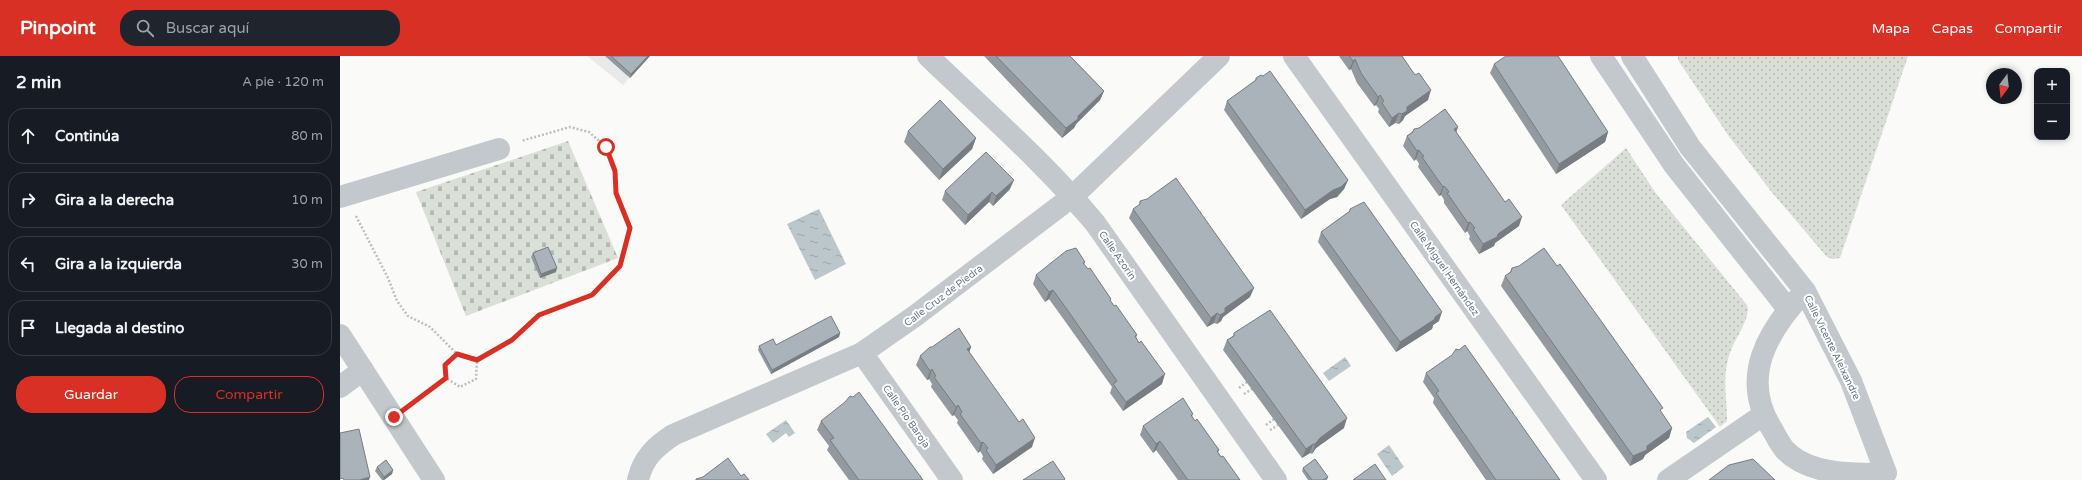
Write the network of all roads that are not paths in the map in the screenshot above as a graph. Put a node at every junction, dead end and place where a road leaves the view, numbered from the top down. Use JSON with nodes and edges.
{"nodes":[{"id":1,"x":928,"y":56,"type":"edge"},
{"id":2,"x":1219,"y":56,"type":"edge"},
{"id":3,"x":1294,"y":56,"type":"edge"},
{"id":4,"x":1601,"y":56,"type":"edge"},
{"id":5,"x":1632,"y":56,"type":"edge"},
{"id":6,"x":499,"y":149,"type":"road end"},
{"id":7,"x":343,"y":196,"type":"edge"},
{"id":8,"x":1072,"y":196,"type":"junction"},
{"id":9,"x":1805,"y":291,"type":"junction"},
{"id":10,"x":1788,"y":309,"type":"junction"},
{"id":11,"x":340,"y":335,"type":"edge"},
{"id":12,"x":862,"y":353,"type":"junction"},
{"id":13,"x":363,"y":370,"type":"junction"},
{"id":14,"x":340,"y":387,"type":"edge"},
{"id":15,"x":1763,"y":415,"type":"junction"},
{"id":16,"x":434,"y":480,"type":"edge"},
{"id":17,"x":638,"y":480,"type":"edge"},
{"id":18,"x":952,"y":480,"type":"edge"},
{"id":19,"x":1276,"y":480,"type":"edge"},
{"id":20,"x":1596,"y":480,"type":"edge"},
{"id":21,"x":1668,"y":480,"type":"edge"}],
"edges":[{"from":1,"to":8,"type":"street","name":"Calle Azorín"},
{"from":2,"to":8,"type":"street","name":"Calle Cruz de Piedra"},
{"from":3,"to":20,"type":"street","name":"Calle Miguel Hernández"},
{"from":4,"to":10,"type":"street"},
{"from":5,"to":9,"type":"street","name":"Calle Vicente Aleixandre"},
{"from":6,"to":7,"type":"street"},
{"from":8,"to":12,"type":"street","name":"Calle Cruz de Piedra"},
{"from":8,"to":19,"type":"street","name":"Calle Azorín"},
{"from":9,"to":10,"type":"street","name":"Calle Vicente Aleixandre"},
{"from":9,"to":15,"type":"street","name":"Calle Vicente Aleixandre"},
{"from":10,"to":15,"type":"street","name":"Calle Vicente Aleixandre"},
{"from":11,"to":13,"type":"street"},
{"from":12,"to":17,"type":"street","name":"Calle Cruz de Piedra"},
{"from":12,"to":18,"type":"street","name":"Calle Pío Baroja"},
{"from":13,"to":14,"type":"street"},
{"from":13,"to":16,"type":"street"},
{"from":15,"to":21,"type":"street"}]}
